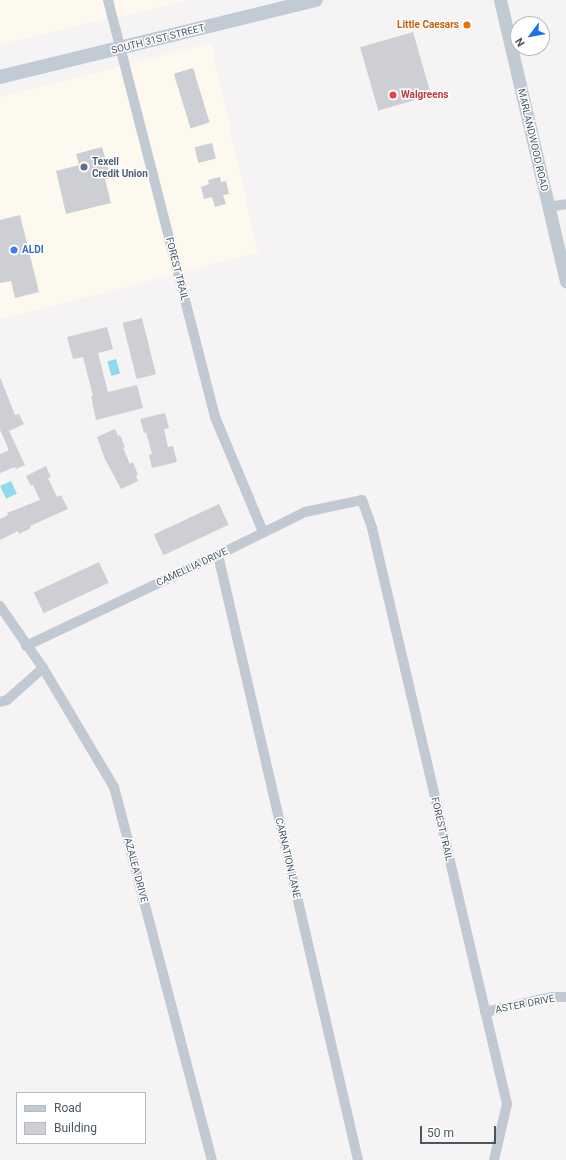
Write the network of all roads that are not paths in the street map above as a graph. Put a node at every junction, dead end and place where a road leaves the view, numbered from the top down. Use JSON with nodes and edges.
{"nodes":[{"id":1,"x":108,"y":0,"type":"edge"},
{"id":2,"x":316,"y":0,"type":"edge"},
{"id":3,"x":500,"y":0,"type":"edge"},
{"id":4,"x":121,"y":49,"type":"junction"},
{"id":5,"x":0,"y":77,"type":"edge"},
{"id":6,"x":566,"y":204,"type":"edge"},
{"id":7,"x":548,"y":207,"type":"junction"},
{"id":8,"x":566,"y":281,"type":"edge"},
{"id":9,"x":362,"y":500,"type":"joint"},
{"id":10,"x":263,"y":532,"type":"junction"},
{"id":11,"x":218,"y":555,"type":"junction"},
{"id":12,"x":0,"y":606,"type":"edge"},
{"id":13,"x":26,"y":646,"type":"junction"},
{"id":14,"x":43,"y":668,"type":"junction"},
{"id":15,"x":0,"y":702,"type":"edge"},
{"id":16,"x":566,"y":997,"type":"edge"},
{"id":17,"x":485,"y":1012,"type":"junction"},
{"id":18,"x":212,"y":1160,"type":"edge"},
{"id":19,"x":358,"y":1160,"type":"edge"},
{"id":20,"x":494,"y":1160,"type":"edge"}],
"edges":[{"from":1,"to":4,"type":"street","name":"FOREST TRAIL"},
{"from":2,"to":4,"type":"main road","name":"SOUTH 31ST STREET"},
{"from":3,"to":7,"type":"street","name":"MARLANDWOOD ROAD"},
{"from":4,"to":5,"type":"main road","name":"SOUTH 31ST STREET"},
{"from":4,"to":10,"type":"street","name":"FOREST TRAIL"},
{"from":6,"to":7,"type":"street"},
{"from":7,"to":8,"type":"street","name":"MARLANDWOOD ROAD"},
{"from":9,"to":10,"type":"street","name":"CAMELLIA DRIVE"},
{"from":9,"to":17,"type":"street","name":"FOREST TRAIL"},
{"from":10,"to":11,"type":"street","name":"CAMELLIA DRIVE"},
{"from":11,"to":13,"type":"street","name":"CAMELLIA DRIVE"},
{"from":11,"to":19,"type":"street","name":"CARNATION LANE"},
{"from":12,"to":13,"type":"street","name":"AZALEA DRIVE"},
{"from":13,"to":14,"type":"street","name":"AZALEA DRIVE"},
{"from":14,"to":15,"type":"street"},
{"from":14,"to":18,"type":"street","name":"AZALEA DRIVE"},
{"from":16,"to":17,"type":"street","name":"ASTER DRIVE"},
{"from":17,"to":20,"type":"street","name":"FOREST TRAIL"}]}
